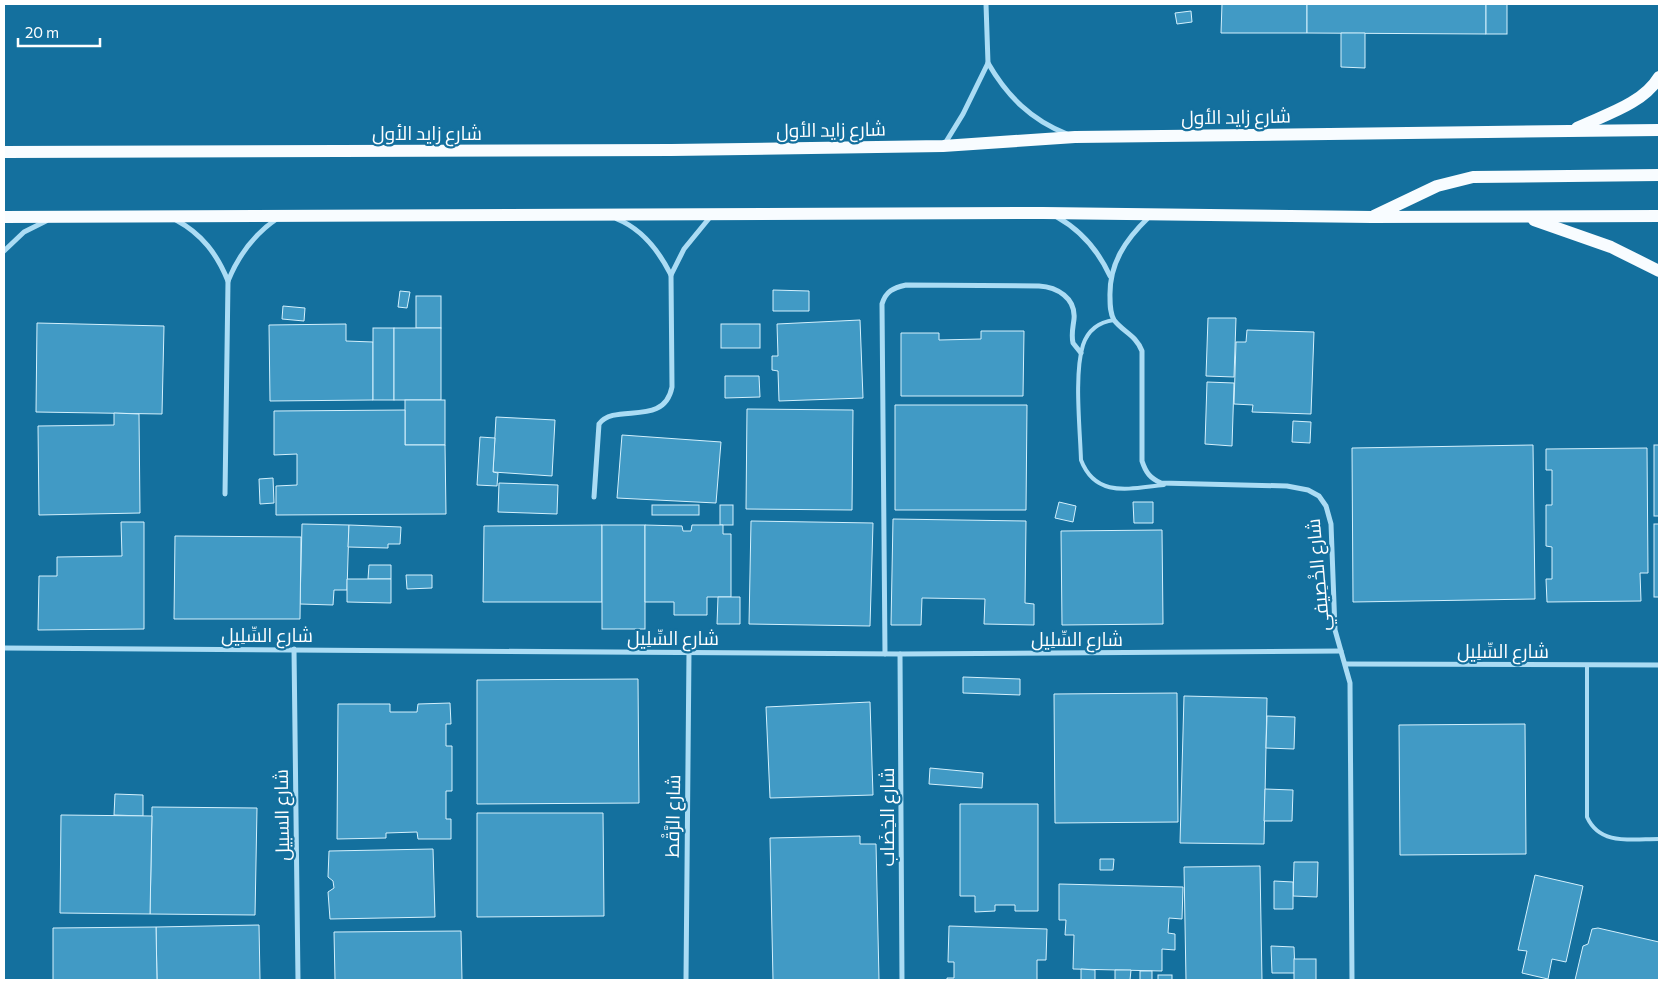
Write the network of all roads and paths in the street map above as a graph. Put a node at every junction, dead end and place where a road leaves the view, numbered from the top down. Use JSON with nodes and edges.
{"nodes":[{"id":1,"x":986,"y":4,"type":"edge"},
{"id":2,"x":988,"y":63,"type":"junction"},
{"id":3,"x":1659,"y":77,"type":"edge"},
{"id":4,"x":1573,"y":130,"type":"junction"},
{"id":5,"x":1659,"y":130,"type":"edge"},
{"id":6,"x":1075,"y":137,"type":"junction"},
{"id":7,"x":943,"y":146,"type":"junction"},
{"id":8,"x":4,"y":152,"type":"edge"},
{"id":9,"x":1659,"y":175,"type":"edge"},
{"id":10,"x":1043,"y":213,"type":"junction"},
{"id":11,"x":712,"y":214,"type":"junction"},
{"id":12,"x":1152,"y":214,"type":"junction"},
{"id":13,"x":608,"y":215,"type":"junction"},
{"id":14,"x":68,"y":216,"type":"junction"},
{"id":15,"x":282,"y":216,"type":"junction"},
{"id":16,"x":1524,"y":216,"type":"junction"},
{"id":17,"x":1659,"y":216,"type":"edge"},
{"id":18,"x":4,"y":217,"type":"edge"},
{"id":19,"x":172,"y":217,"type":"junction"},
{"id":20,"x":1372,"y":217,"type":"junction"},
{"id":21,"x":4,"y":251,"type":"edge"},
{"id":22,"x":1659,"y":272,"type":"edge"},
{"id":23,"x":671,"y":275,"type":"junction"},
{"id":24,"x":1110,"y":276,"type":"junction"},
{"id":25,"x":228,"y":280,"type":"junction"},
{"id":26,"x":1114,"y":320,"type":"junction"},
{"id":27,"x":1082,"y":352,"type":"junction"},
{"id":28,"x":1173,"y":484,"type":"junction"},
{"id":29,"x":225,"y":494,"type":"dead end"},
{"id":30,"x":594,"y":497,"type":"dead end"},
{"id":31,"x":4,"y":648,"type":"edge"},
{"id":32,"x":294,"y":649,"type":"junction"},
{"id":33,"x":1341,"y":651,"type":"junction"},
{"id":34,"x":689,"y":652,"type":"junction"},
{"id":35,"x":884,"y":654,"type":"junction"},
{"id":36,"x":900,"y":654,"type":"junction"},
{"id":37,"x":1346,"y":664,"type":"junction"},
{"id":38,"x":1587,"y":665,"type":"junction"},
{"id":39,"x":1659,"y":665,"type":"edge"},
{"id":40,"x":1659,"y":839,"type":"edge"},
{"id":41,"x":298,"y":980,"type":"edge"},
{"id":42,"x":686,"y":980,"type":"edge"},
{"id":43,"x":902,"y":980,"type":"edge"},
{"id":44,"x":1352,"y":980,"type":"edge"}],
"edges":[{"from":1,"to":2,"type":"street"},
{"from":2,"to":6,"type":"street"},
{"from":2,"to":7,"type":"street"},
{"from":3,"to":4,"type":"main road"},
{"from":4,"to":5,"type":"main road","name":"شارع زايد الأول"},
{"from":4,"to":6,"type":"main road","name":"شارع زايد الأول"},
{"from":6,"to":7,"type":"main road","name":"شارع زايد الأول"},
{"from":7,"to":8,"type":"main road","name":"شارع زايد الأول"},
{"from":9,"to":20,"type":"main road"},
{"from":10,"to":11,"type":"main road"},
{"from":10,"to":12,"type":"main road"},
{"from":10,"to":24,"type":"street"},
{"from":11,"to":13,"type":"main road"},
{"from":11,"to":23,"type":"street"},
{"from":12,"to":20,"type":"main road"},
{"from":12,"to":24,"type":"street"},
{"from":13,"to":15,"type":"main road"},
{"from":13,"to":23,"type":"street"},
{"from":14,"to":18,"type":"main road"},
{"from":14,"to":19,"type":"main road"},
{"from":14,"to":21,"type":"street"},
{"from":15,"to":19,"type":"main road"},
{"from":15,"to":25,"type":"street"},
{"from":16,"to":17,"type":"main road"},
{"from":16,"to":20,"type":"main road"},
{"from":16,"to":22,"type":"main road"},
{"from":19,"to":25,"type":"street"},
{"from":23,"to":30,"type":"street"},
{"from":24,"to":26,"type":"street"},
{"from":25,"to":29,"type":"street"},
{"from":26,"to":27,"type":"lane"},
{"from":26,"to":28,"type":"street","name":"شارع الخْصِيفي"},
{"from":27,"to":28,"type":"lane"},
{"from":27,"to":35,"type":"street"},
{"from":28,"to":33,"type":"street","name":"شارع الخْصِيفي"},
{"from":31,"to":32,"type":"street","name":"شارع السِّلِيل"},
{"from":32,"to":34,"type":"street","name":"شارع السِّلِيل"},
{"from":32,"to":41,"type":"street","name":"شارع السبيل"},
{"from":33,"to":36,"type":"street","name":"شارع السِّلِيل"},
{"from":33,"to":37,"type":"street","name":"شارع الخْصِيفي"},
{"from":34,"to":35,"type":"street","name":"شارع السِّلِيل"},
{"from":34,"to":42,"type":"street","name":"شارع الرَّقْط"},
{"from":35,"to":36,"type":"street","name":"شارع السِّلِيل"},
{"from":36,"to":43,"type":"street","name":"شارع الخِضَاب"},
{"from":37,"to":38,"type":"street","name":"شارع السِّلِيل"},
{"from":37,"to":44,"type":"street","name":"شارع الخْصِيفي"},
{"from":38,"to":39,"type":"street","name":"شارع السِّلِيل"},
{"from":38,"to":40,"type":"lane"}]}
